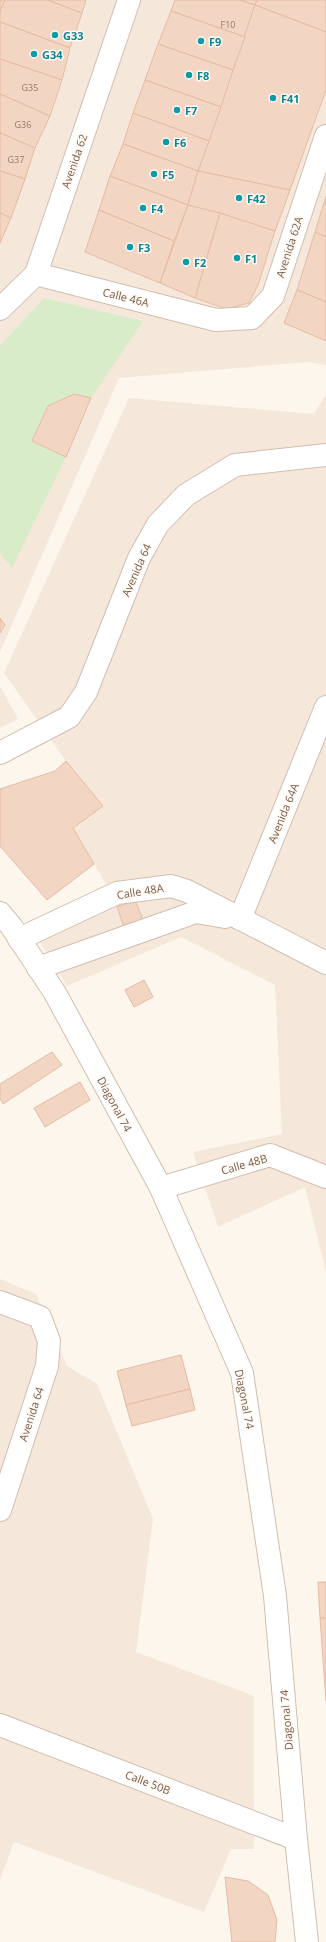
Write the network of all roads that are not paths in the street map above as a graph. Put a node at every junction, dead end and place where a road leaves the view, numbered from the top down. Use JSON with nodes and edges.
{"nodes":[{"id":1,"x":129,"y":0,"type":"edge"},
{"id":2,"x":326,"y":136,"type":"edge"},
{"id":3,"x":36,"y":274,"type":"junction"},
{"id":4,"x":0,"y":309,"type":"edge"},
{"id":5,"x":216,"y":320,"type":"joint"},
{"id":6,"x":326,"y":454,"type":"edge"},
{"id":7,"x":326,"y":707,"type":"edge"},
{"id":8,"x":0,"y":753,"type":"edge"},
{"id":9,"x":240,"y":919,"type":"junction"},
{"id":10,"x":8,"y":928,"type":"edge"},
{"id":11,"x":326,"y":963,"type":"edge"},
{"id":12,"x":38,"y":968,"type":"junction"},
{"id":13,"x":326,"y":1177,"type":"edge"},
{"id":14,"x":160,"y":1188,"type":"junction"},
{"id":15,"x":0,"y":1302,"type":"edge"},
{"id":16,"x":0,"y":1509,"type":"edge"},
{"id":17,"x":0,"y":1725,"type":"edge"},
{"id":18,"x":296,"y":1839,"type":"junction"},
{"id":19,"x":307,"y":1942,"type":"edge"}],
"edges":[{"from":1,"to":3,"type":"street","name":"Avenida 62"},
{"from":2,"to":5,"type":"street","name":"Avenida 62A"},
{"from":3,"to":4,"type":"street","name":"Avenida 62"},
{"from":3,"to":5,"type":"street","name":"Calle 46A"},
{"from":6,"to":8,"type":"street","name":"Avenida 64"},
{"from":7,"to":9,"type":"street","name":"Avenida 64A"},
{"from":9,"to":10,"type":"street","name":"Calle 48A"},
{"from":9,"to":11,"type":"street","name":"Calle 48A"},
{"from":9,"to":12,"type":"street","name":"Calle 48A"},
{"from":10,"to":12,"type":"street","name":"Diagonal 74"},
{"from":12,"to":14,"type":"street","name":"Diagonal 74"},
{"from":13,"to":14,"type":"street","name":"Calle 48B"},
{"from":14,"to":18,"type":"street","name":"Diagonal 74"},
{"from":15,"to":16,"type":"street","name":"Avenida 64"},
{"from":17,"to":18,"type":"street","name":"Calle 50B"},
{"from":18,"to":19,"type":"street","name":"Diagonal 74"}]}
